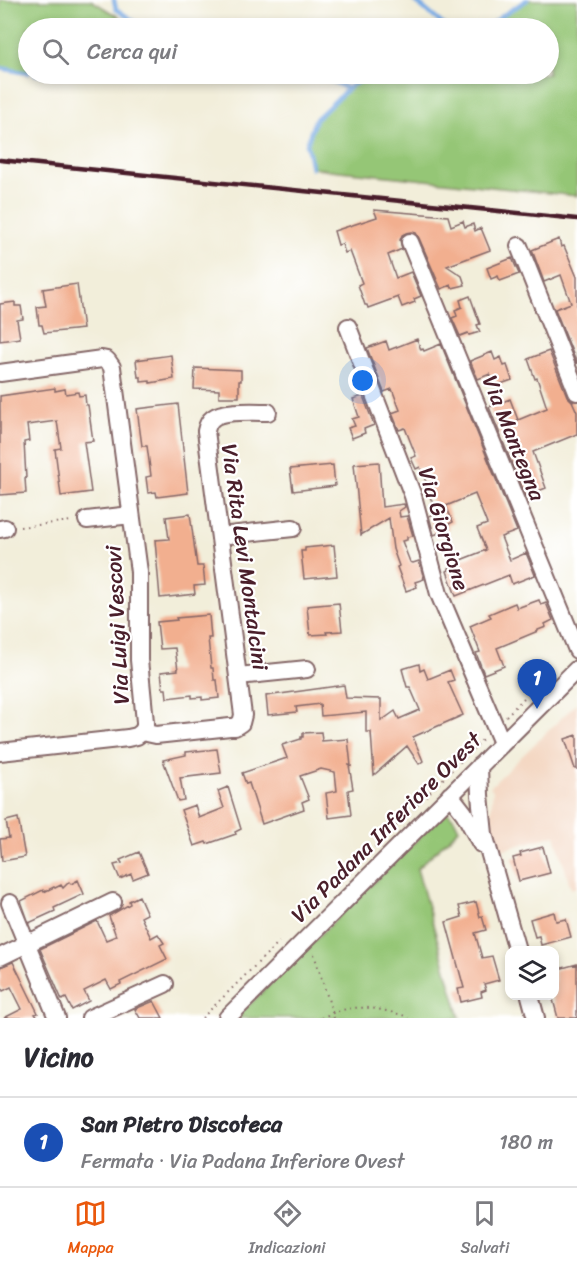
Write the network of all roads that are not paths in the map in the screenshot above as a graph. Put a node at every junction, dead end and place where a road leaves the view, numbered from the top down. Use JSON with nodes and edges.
{"nodes":[{"id":1,"x":410,"y":242,"type":"dead end"},
{"id":2,"x":519,"y":246,"type":"dead end"},
{"id":3,"x":348,"y":327,"type":"dead end"},
{"id":4,"x":0,"y":373,"type":"edge"},
{"id":5,"x":577,"y":392,"type":"edge"},
{"id":6,"x":268,"y":412,"type":"dead end"},
{"id":7,"x":131,"y":515,"type":"junction"},
{"id":8,"x":87,"y":519,"type":"road end"},
{"id":9,"x":293,"y":528,"type":"dead end"},
{"id":10,"x":220,"y":536,"type":"junction"},
{"id":11,"x":577,"y":650,"type":"edge"},
{"id":12,"x":307,"y":669,"type":"dead end"},
{"id":13,"x":577,"y":669,"type":"edge"},
{"id":14,"x":238,"y":676,"type":"junction"},
{"id":15,"x":142,"y":732,"type":"junction"},
{"id":16,"x":502,"y":743,"type":"junction"},
{"id":17,"x":0,"y":752,"type":"edge"},
{"id":18,"x":479,"y":766,"type":"junction"},
{"id":19,"x":450,"y":795,"type":"junction"},
{"id":20,"x":492,"y":863,"type":"junction"},
{"id":21,"x":113,"y":902,"type":"dead end"},
{"id":22,"x":10,"y":903,"type":"dead end"},
{"id":23,"x":26,"y":944,"type":"junction"},
{"id":24,"x":516,"y":946,"type":"edge"},
{"id":25,"x":0,"y":957,"type":"edge"},
{"id":26,"x":165,"y":984,"type":"dead end"},
{"id":27,"x":531,"y":1000,"type":"edge"},
{"id":28,"x":57,"y":1018,"type":"edge"},
{"id":29,"x":90,"y":1018,"type":"edge"},
{"id":30,"x":227,"y":1018,"type":"edge"},
{"id":31,"x":536,"y":1018,"type":"edge"}],
"edges":[{"from":1,"to":11,"type":"street","name":"Via Mantegna"},
{"from":2,"to":5,"type":"street"},
{"from":3,"to":16,"type":"street","name":"Via Giorgione"},
{"from":4,"to":7,"type":"street","name":"Via Luigi Vescovi"},
{"from":6,"to":10,"type":"street","name":"Via Rita Levi Montalcini"},
{"from":7,"to":8,"type":"street","name":"Via Luigi Vescovi"},
{"from":7,"to":15,"type":"street","name":"Via Luigi Vescovi"},
{"from":9,"to":10,"type":"street"},
{"from":10,"to":14,"type":"street","name":"Via Rita Levi Montalcini"},
{"from":12,"to":14,"type":"street"},
{"from":13,"to":16,"type":"street","name":"Via Padana Inferiore Ovest"},
{"from":14,"to":15,"type":"street","name":"Via Rita Levi Montalcini"},
{"from":15,"to":17,"type":"street"},
{"from":16,"to":18,"type":"street","name":"Via Padana Inferiore Ovest"},
{"from":18,"to":19,"type":"street","name":"Via Padana Inferiore Ovest"},
{"from":18,"to":20,"type":"street"},
{"from":19,"to":20,"type":"street"},
{"from":19,"to":30,"type":"street","name":"Via Padana Inferiore Ovest"},
{"from":20,"to":24,"type":"street"},
{"from":21,"to":23,"type":"street"},
{"from":22,"to":23,"type":"street"},
{"from":23,"to":25,"type":"street"},
{"from":23,"to":28,"type":"street"},
{"from":26,"to":29,"type":"street"},
{"from":27,"to":31,"type":"street"}]}
